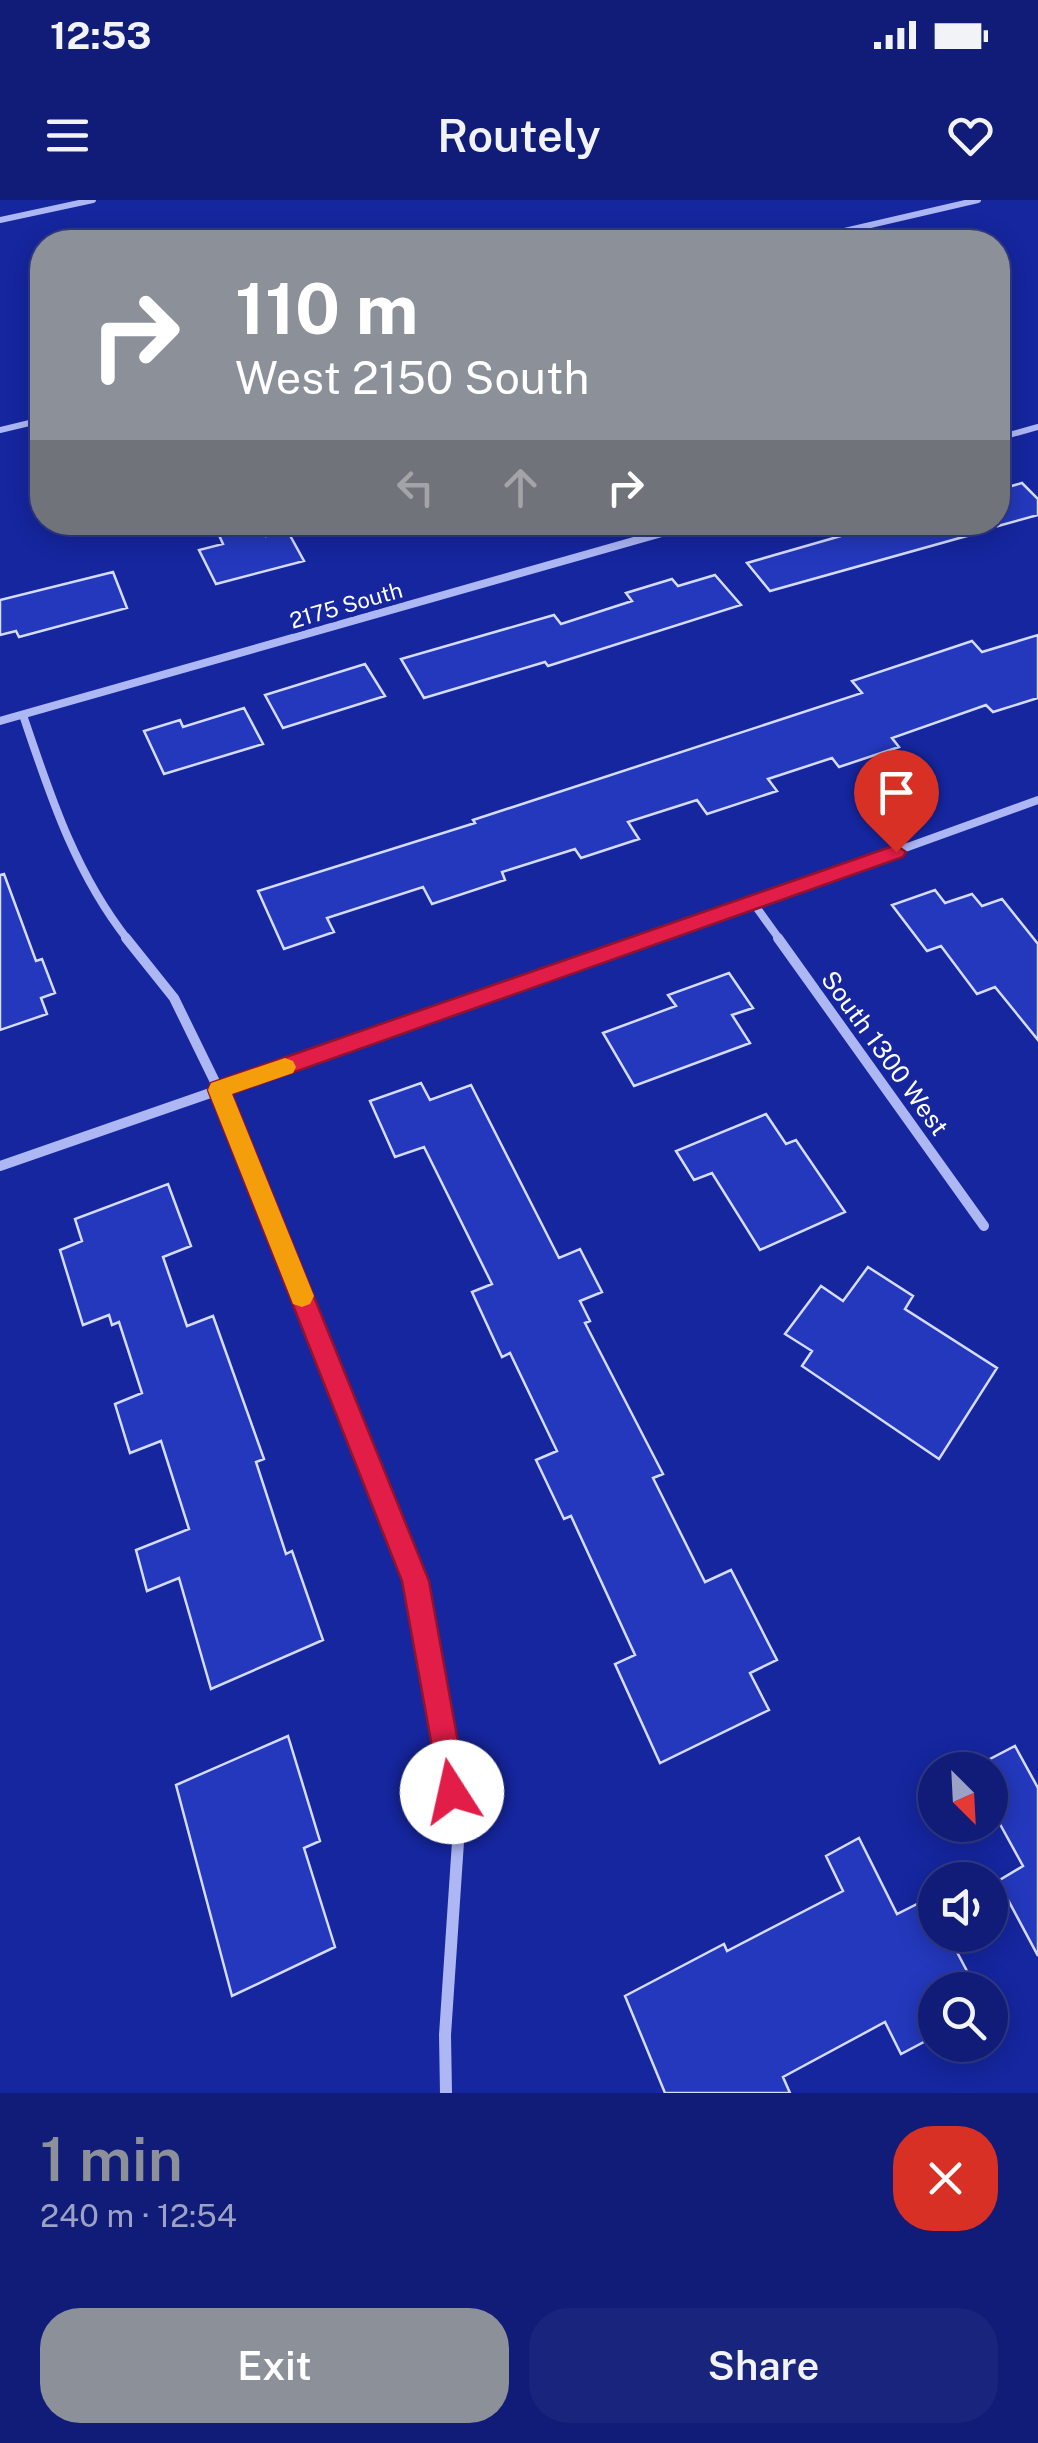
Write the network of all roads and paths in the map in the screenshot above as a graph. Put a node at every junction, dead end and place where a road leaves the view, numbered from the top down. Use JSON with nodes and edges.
{"nodes":[{"id":1,"x":93,"y":200,"type":"edge"},
{"id":2,"x":978,"y":200,"type":"edge"},
{"id":3,"x":0,"y":220,"type":"edge"},
{"id":4,"x":849,"y":230,"type":"edge"},
{"id":5,"x":30,"y":423,"type":"edge"},
{"id":6,"x":1038,"y":426,"type":"edge"},
{"id":7,"x":0,"y":430,"type":"edge"},
{"id":8,"x":1010,"y":434,"type":"edge"},
{"id":9,"x":656,"y":535,"type":"edge"},
{"id":10,"x":23,"y":716,"type":"junction"},
{"id":11,"x":0,"y":722,"type":"edge"},
{"id":12,"x":1038,"y":800,"type":"edge"},
{"id":13,"x":754,"y":904,"type":"junction"},
{"id":14,"x":219,"y":1090,"type":"junction"},
{"id":15,"x":0,"y":1166,"type":"edge"},
{"id":16,"x":984,"y":1226,"type":"dead end"},
{"id":17,"x":446,"y":2093,"type":"edge"}],
"edges":[{"from":1,"to":3,"type":"street"},
{"from":2,"to":4,"type":"street"},
{"from":5,"to":7,"type":"street"},
{"from":6,"to":8,"type":"street"},
{"from":9,"to":10,"type":"street","name":"2175 South"},
{"from":10,"to":11,"type":"street","name":"2175 South"},
{"from":10,"to":14,"type":"street"},
{"from":12,"to":13,"type":"street"},
{"from":13,"to":14,"type":"street"},
{"from":13,"to":16,"type":"street","name":"South 1300 West"},
{"from":14,"to":15,"type":"street"},
{"from":14,"to":17,"type":"street"}]}
